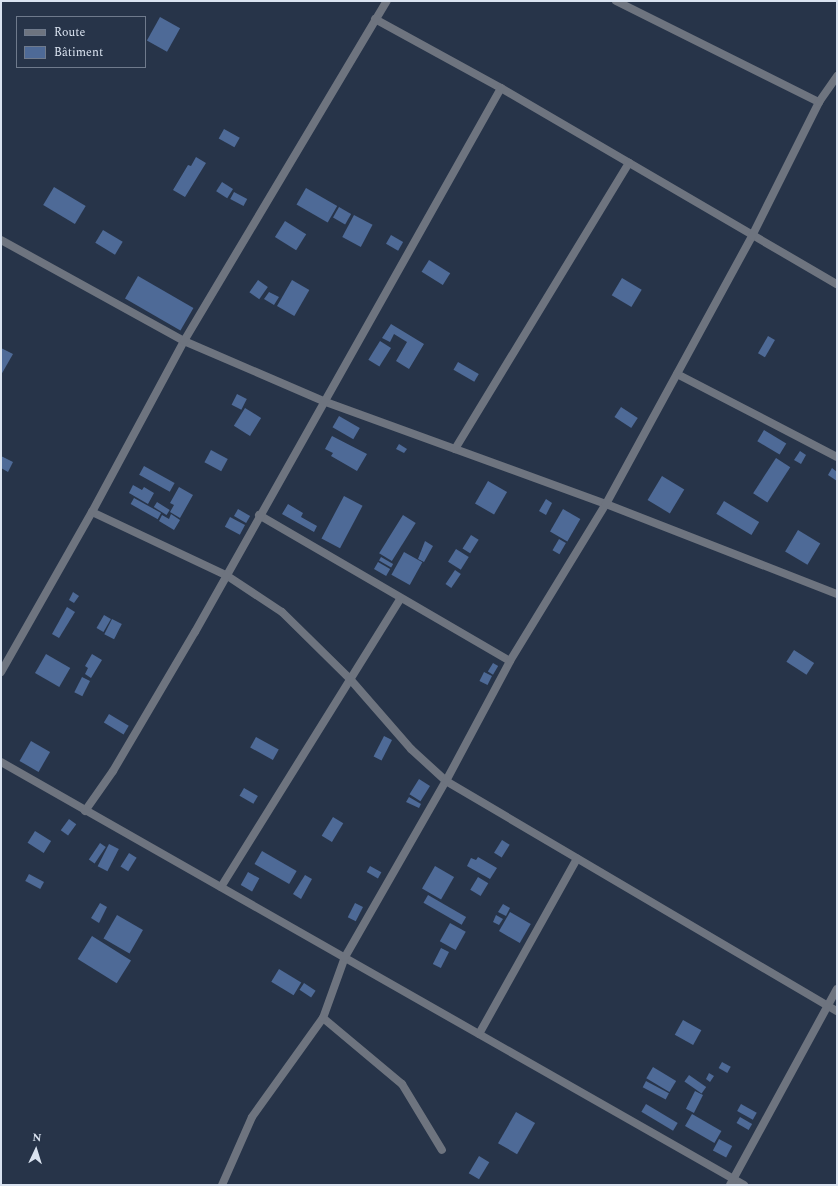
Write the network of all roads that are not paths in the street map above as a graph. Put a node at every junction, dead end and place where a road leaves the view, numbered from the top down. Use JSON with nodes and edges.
{"nodes":[{"id":1,"x":387,"y":1,"type":"edge"},
{"id":2,"x":616,"y":1,"type":"edge"},
{"id":3,"x":375,"y":19,"type":"junction"},
{"id":4,"x":837,"y":76,"type":"edge"},
{"id":5,"x":501,"y":88,"type":"junction"},
{"id":6,"x":820,"y":102,"type":"junction"},
{"id":7,"x":629,"y":163,"type":"junction"},
{"id":8,"x":752,"y":236,"type":"junction"},
{"id":9,"x":1,"y":240,"type":"edge"},
{"id":10,"x":837,"y":284,"type":"edge"},
{"id":11,"x":184,"y":341,"type":"junction"},
{"id":12,"x":677,"y":374,"type":"junction"},
{"id":13,"x":323,"y":401,"type":"junction"},
{"id":14,"x":454,"y":449,"type":"junction"},
{"id":15,"x":837,"y":457,"type":"edge"},
{"id":16,"x":606,"y":504,"type":"junction"},
{"id":17,"x":92,"y":512,"type":"junction"},
{"id":18,"x":259,"y":515,"type":"junction"},
{"id":19,"x":226,"y":575,"type":"junction"},
{"id":20,"x":836,"y":592,"type":"edge"},
{"id":21,"x":400,"y":599,"type":"junction"},
{"id":22,"x":510,"y":661,"type":"junction"},
{"id":23,"x":1,"y":672,"type":"edge"},
{"id":24,"x":350,"y":679,"type":"junction"},
{"id":25,"x":1,"y":762,"type":"edge"},
{"id":26,"x":446,"y":781,"type":"junction"},
{"id":27,"x":85,"y":811,"type":"junction"},
{"id":28,"x":577,"y":859,"type":"junction"},
{"id":29,"x":221,"y":887,"type":"junction"},
{"id":30,"x":346,"y":957,"type":"junction"},
{"id":31,"x":837,"y":989,"type":"edge"},
{"id":32,"x":827,"y":1006,"type":"junction"},
{"id":33,"x":837,"y":1011,"type":"edge"},
{"id":34,"x":323,"y":1018,"type":"junction"},
{"id":35,"x":479,"y":1034,"type":"junction"},
{"id":36,"x":442,"y":1150,"type":"dead end"},
{"id":37,"x":732,"y":1182,"type":"edge"},
{"id":38,"x":222,"y":1185,"type":"edge"},
{"id":39,"x":744,"y":1185,"type":"edge"}],
"edges":[{"from":1,"to":3,"type":"street"},
{"from":2,"to":6,"type":"street"},
{"from":3,"to":5,"type":"street"},
{"from":3,"to":11,"type":"street"},
{"from":4,"to":6,"type":"street"},
{"from":5,"to":7,"type":"street"},
{"from":5,"to":13,"type":"street"},
{"from":6,"to":8,"type":"street"},
{"from":7,"to":8,"type":"street"},
{"from":7,"to":14,"type":"street"},
{"from":8,"to":10,"type":"street"},
{"from":8,"to":12,"type":"street"},
{"from":9,"to":11,"type":"street"},
{"from":11,"to":13,"type":"street"},
{"from":11,"to":17,"type":"street"},
{"from":12,"to":15,"type":"street"},
{"from":12,"to":16,"type":"street"},
{"from":13,"to":14,"type":"street"},
{"from":13,"to":18,"type":"street"},
{"from":14,"to":16,"type":"street"},
{"from":16,"to":20,"type":"street"},
{"from":16,"to":22,"type":"street"},
{"from":17,"to":19,"type":"street"},
{"from":17,"to":23,"type":"street"},
{"from":18,"to":19,"type":"street"},
{"from":18,"to":21,"type":"street"},
{"from":19,"to":24,"type":"street"},
{"from":19,"to":27,"type":"street"},
{"from":21,"to":22,"type":"street"},
{"from":21,"to":24,"type":"street"},
{"from":22,"to":26,"type":"street"},
{"from":24,"to":26,"type":"street"},
{"from":24,"to":29,"type":"street"},
{"from":25,"to":27,"type":"street"},
{"from":26,"to":28,"type":"street"},
{"from":26,"to":30,"type":"street"},
{"from":27,"to":29,"type":"street"},
{"from":28,"to":32,"type":"street"},
{"from":28,"to":35,"type":"street"},
{"from":29,"to":30,"type":"street"},
{"from":30,"to":34,"type":"street"},
{"from":30,"to":35,"type":"street"},
{"from":31,"to":32,"type":"street"},
{"from":32,"to":33,"type":"street"},
{"from":32,"to":37,"type":"street"},
{"from":34,"to":36,"type":"street"},
{"from":34,"to":38,"type":"street"},
{"from":35,"to":37,"type":"street"},
{"from":37,"to":39,"type":"street"}]}
